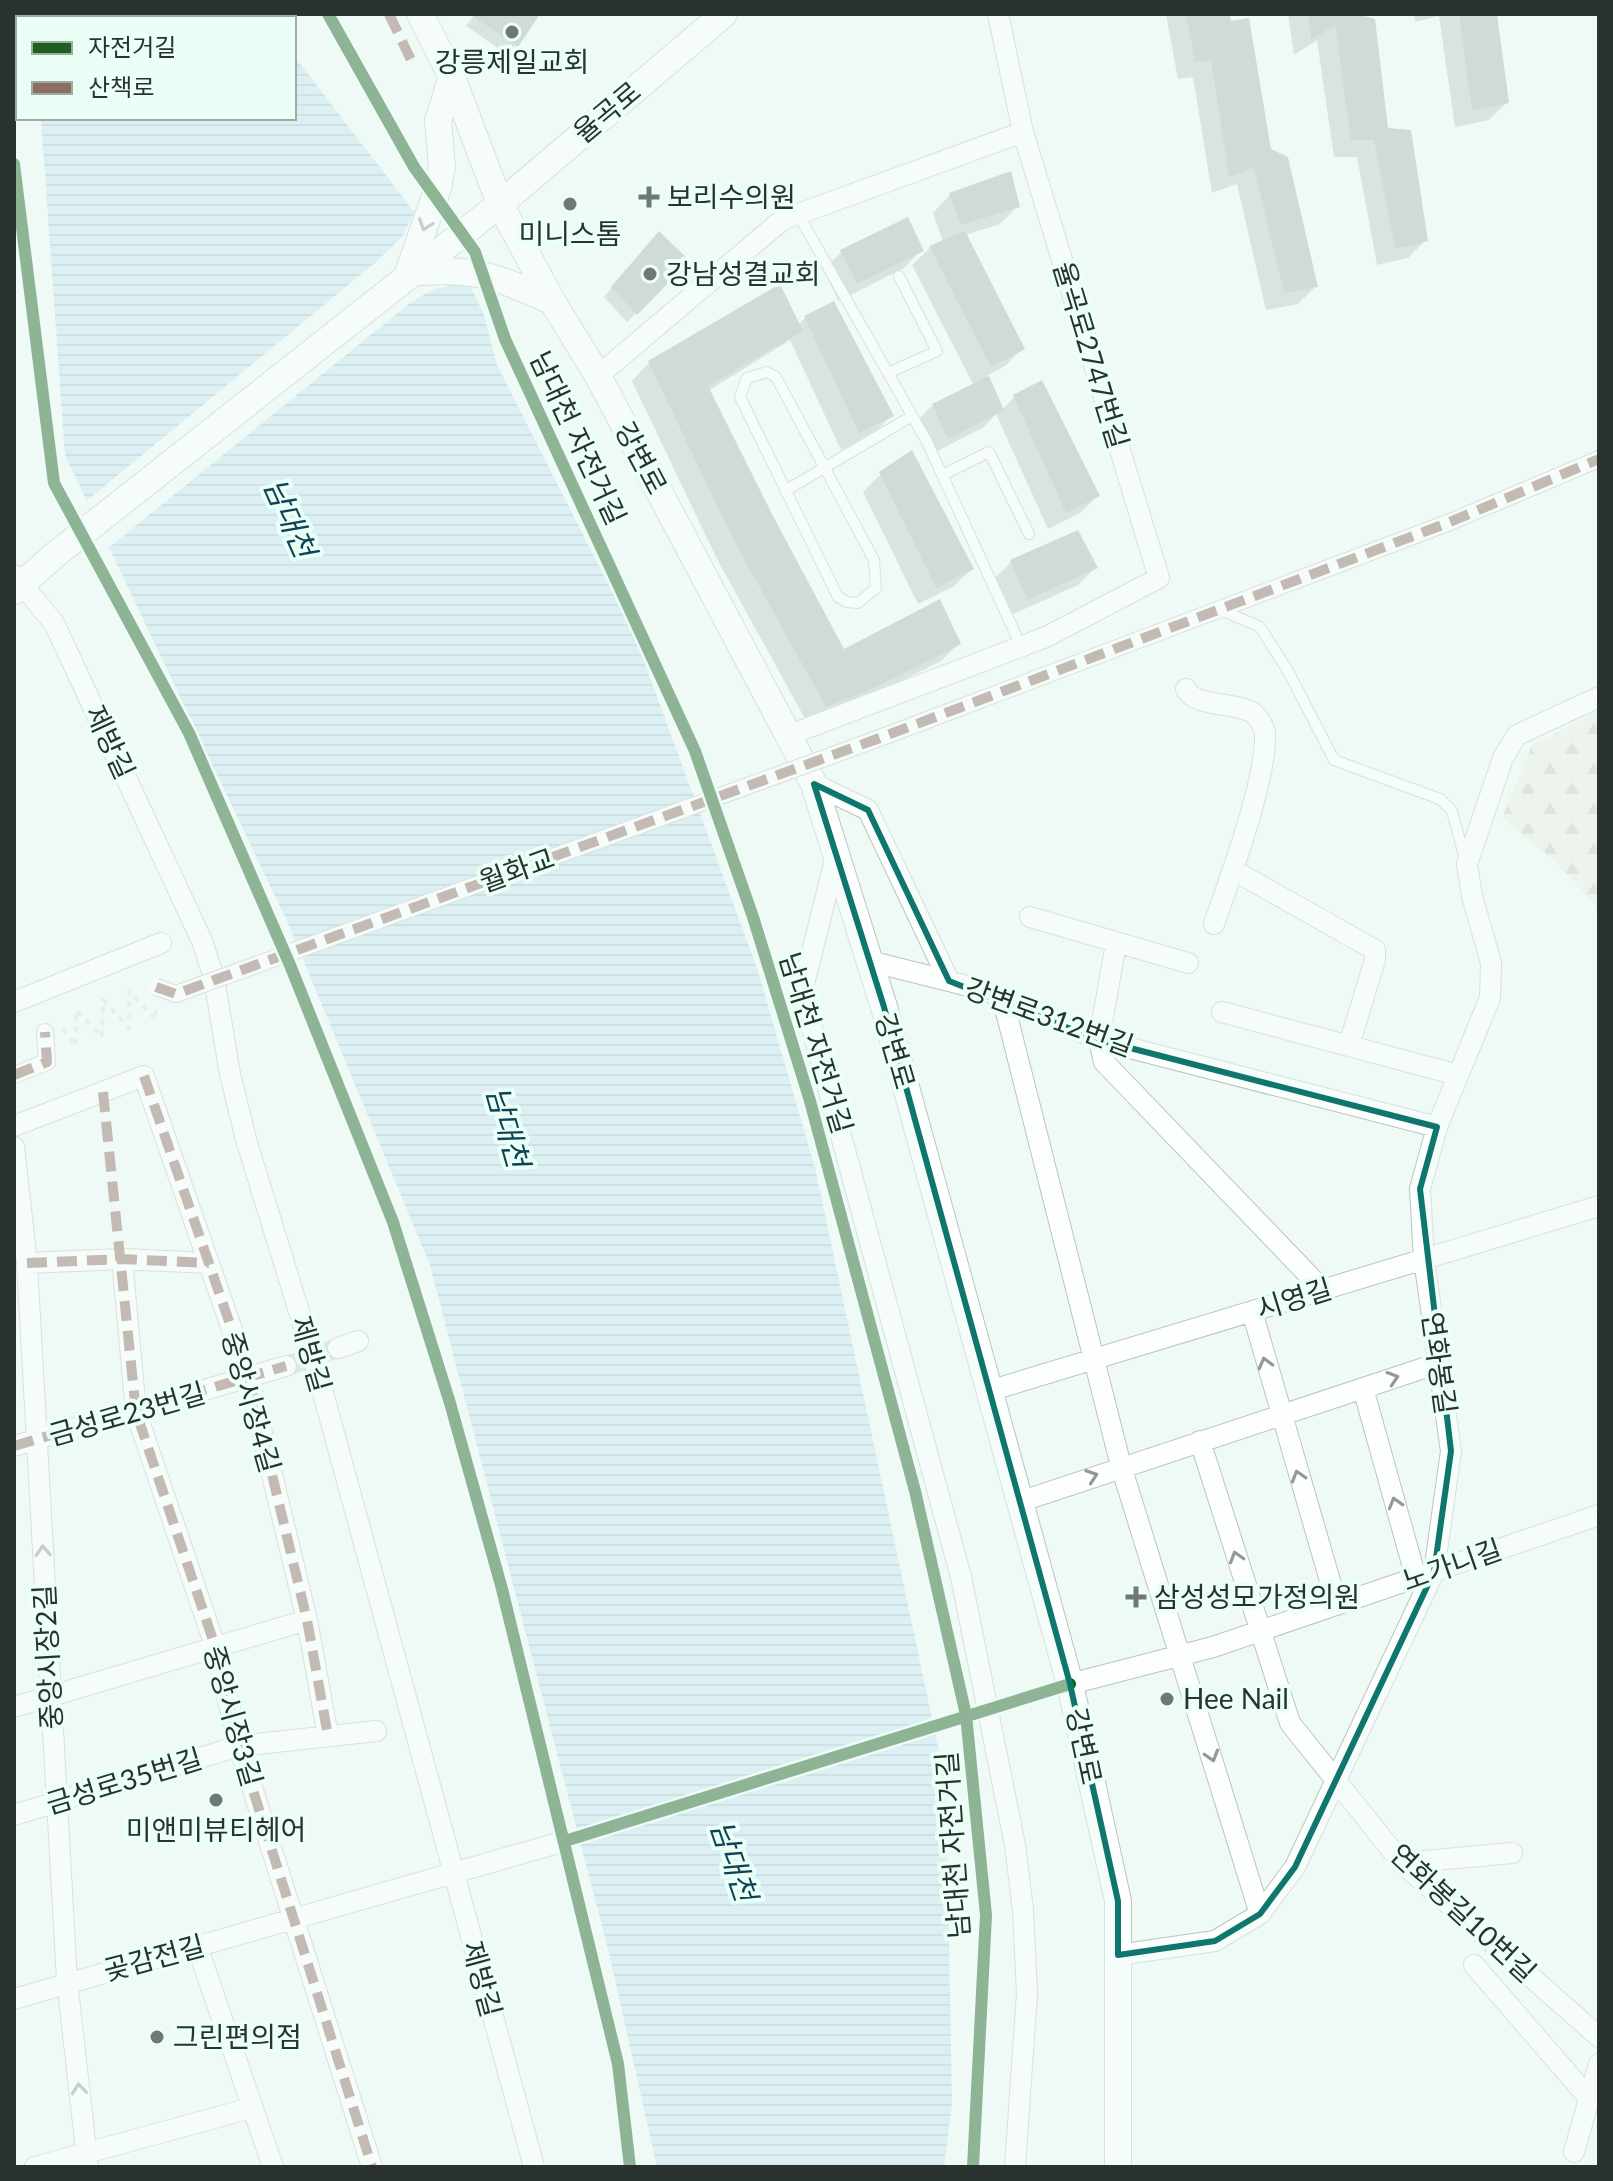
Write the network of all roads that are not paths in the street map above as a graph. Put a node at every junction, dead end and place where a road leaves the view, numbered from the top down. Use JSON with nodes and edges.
{"nodes":[{"id":1,"x":420,"y":14,"type":"edge"},
{"id":2,"x":724,"y":14,"type":"edge"},
{"id":3,"x":998,"y":14,"type":"edge"},
{"id":4,"x":452,"y":77,"type":"junction"},
{"id":5,"x":1023,"y":132,"type":"junction"},
{"id":6,"x":495,"y":208,"type":"junction"},
{"id":7,"x":798,"y":214,"type":"junction"},
{"id":8,"x":408,"y":273,"type":"junction"},
{"id":9,"x":899,"y":276,"type":"dead end"},
{"id":10,"x":552,"y":301,"type":"junction"},
{"id":11,"x":888,"y":373,"type":"junction"},
{"id":12,"x":598,"y":376,"type":"junction"},
{"id":13,"x":912,"y":416,"type":"junction"},
{"id":14,"x":1599,"y":459,"type":"edge"},
{"id":15,"x":824,"y":468,"type":"junction"},
{"id":16,"x":942,"y":475,"type":"junction"},
{"id":17,"x":785,"y":491,"type":"junction"},
{"id":18,"x":1029,"y":534,"type":"dead end"},
{"id":19,"x":16,"y":584,"type":"edge"},
{"id":20,"x":1218,"y":608,"type":"junction"},
{"id":21,"x":1021,"y":646,"type":"junction"},
{"id":22,"x":1186,"y":689,"type":"dead end"},
{"id":23,"x":1599,"y":697,"type":"edge"},
{"id":24,"x":789,"y":735,"type":"junction"},
{"id":25,"x":814,"y":784,"type":"junction"},
{"id":26,"x":836,"y":856,"type":"junction"},
{"id":27,"x":1467,"y":864,"type":"junction"},
{"id":28,"x":1233,"y":870,"type":"junction"},
{"id":29,"x":1030,"y":917,"type":"dead end"},
{"id":30,"x":1214,"y":924,"type":"dead end"},
{"id":31,"x":161,"y":943,"type":"dead end"},
{"id":32,"x":1116,"y":943,"type":"junction"},
{"id":33,"x":869,"y":961,"type":"junction"},
{"id":34,"x":1188,"y":963,"type":"dead end"},
{"id":35,"x":949,"y":981,"type":"junction"},
{"id":36,"x":156,"y":987,"type":"road end"},
{"id":37,"x":1002,"y":996,"type":"junction"},
{"id":38,"x":14,"y":1002,"type":"edge"},
{"id":39,"x":1222,"y":1012,"type":"dead end"},
{"id":40,"x":51,"y":1031,"type":"road end"},
{"id":41,"x":1099,"y":1040,"type":"junction"},
{"id":42,"x":1349,"y":1045,"type":"junction"},
{"id":43,"x":14,"y":1075,"type":"edge"},
{"id":44,"x":1458,"y":1075,"type":"junction"},
{"id":45,"x":14,"y":1126,"type":"edge"},
{"id":46,"x":1437,"y":1127,"type":"junction"},
{"id":47,"x":14,"y":1147,"type":"edge"},
{"id":48,"x":1599,"y":1206,"type":"edge"},
{"id":49,"x":122,"y":1259,"type":"junction"},
{"id":50,"x":1424,"y":1259,"type":"junction"},
{"id":51,"x":27,"y":1263,"type":"junction"},
{"id":52,"x":209,"y":1263,"type":"junction"},
{"id":53,"x":1323,"y":1290,"type":"junction"},
{"id":54,"x":1252,"y":1311,"type":"junction"},
{"id":55,"x":358,"y":1341,"type":"dead end"},
{"id":56,"x":338,"y":1348,"type":"tunnel mouth"},
{"id":57,"x":1094,"y":1359,"type":"junction"},
{"id":58,"x":1439,"y":1363,"type":"junction"},
{"id":59,"x":286,"y":1366,"type":"tunnel mouth"},
{"id":60,"x":249,"y":1379,"type":"junction"},
{"id":61,"x":1363,"y":1388,"type":"junction"},
{"id":62,"x":989,"y":1391,"type":"junction"},
{"id":63,"x":136,"y":1412,"type":"junction"},
{"id":64,"x":1279,"y":1415,"type":"junction"},
{"id":65,"x":37,"y":1440,"type":"junction"},
{"id":66,"x":1200,"y":1441,"type":"junction"},
{"id":67,"x":14,"y":1446,"type":"edge"},
{"id":68,"x":1121,"y":1466,"type":"junction"},
{"id":69,"x":1019,"y":1502,"type":"junction"},
{"id":70,"x":1599,"y":1515,"type":"edge"},
{"id":71,"x":1425,"y":1575,"type":"junction"},
{"id":72,"x":1337,"y":1605,"type":"junction"},
{"id":73,"x":307,"y":1620,"type":"junction"},
{"id":74,"x":1260,"y":1631,"type":"junction"},
{"id":75,"x":215,"y":1646,"type":"junction"},
{"id":76,"x":1182,"y":1655,"type":"junction"},
{"id":77,"x":1070,"y":1684,"type":"junction"},
{"id":78,"x":50,"y":1697,"type":"junction"},
{"id":79,"x":14,"y":1707,"type":"edge"},
{"id":80,"x":376,"y":1731,"type":"dead end"},
{"id":81,"x":328,"y":1736,"type":"junction"},
{"id":82,"x":239,"y":1746,"type":"junction"},
{"id":83,"x":1336,"y":1781,"type":"junction"},
{"id":84,"x":58,"y":1802,"type":"junction"},
{"id":85,"x":14,"y":1815,"type":"edge"},
{"id":86,"x":565,"y":1841,"type":"dead end"},
{"id":87,"x":1512,"y":1853,"type":"dead end"},
{"id":88,"x":1402,"y":1863,"type":"junction"},
{"id":89,"x":454,"y":1875,"type":"junction"},
{"id":90,"x":1260,"y":1914,"type":"junction"},
{"id":91,"x":295,"y":1919,"type":"junction"},
{"id":92,"x":197,"y":1946,"type":"junction"},
{"id":93,"x":1118,"y":1955,"type":"junction"},
{"id":94,"x":1474,"y":1965,"type":"dead end"},
{"id":95,"x":67,"y":1981,"type":"junction"},
{"id":96,"x":14,"y":1999,"type":"edge"},
{"id":97,"x":1599,"y":2037,"type":"edge"},
{"id":98,"x":1599,"y":2064,"type":"edge"},
{"id":99,"x":1588,"y":2097,"type":"junction"},
{"id":100,"x":251,"y":2108,"type":"junction"},
{"id":101,"x":1574,"y":2152,"type":"dead end"},
{"id":102,"x":87,"y":2160,"type":"edge"},
{"id":103,"x":35,"y":2167,"type":"edge"},
{"id":104,"x":273,"y":2167,"type":"edge"},
{"id":105,"x":372,"y":2167,"type":"edge"},
{"id":106,"x":534,"y":2167,"type":"edge"},
{"id":107,"x":1015,"y":2167,"type":"edge"},
{"id":108,"x":1118,"y":2167,"type":"edge"}],
"edges":[{"from":1,"to":4,"type":"street","name":"강변로"},
{"from":2,"to":6,"type":"street","name":"율곡로"},
{"from":3,"to":5,"type":"street","name":"율곡로2747번길"},
{"from":4,"to":6,"type":"street","name":"강변로"},
{"from":4,"to":8,"type":"street","one_way":true},
{"from":5,"to":7,"type":"street"},
{"from":5,"to":21,"type":"street","name":"율곡로2747번길"},
{"from":6,"to":8,"type":"street","name":"율곡로"},
{"from":6,"to":10,"type":"street","name":"강변로"},
{"from":7,"to":11,"type":"lane"},
{"from":7,"to":12,"type":"street"},
{"from":8,"to":10,"type":"street"},
{"from":8,"to":19,"type":"street","name":"율곡로"},
{"from":9,"to":11,"type":"lane"},
{"from":10,"to":12,"type":"street","name":"강변로"},
{"from":11,"to":13,"type":"lane"},
{"from":12,"to":24,"type":"street","name":"강변로"},
{"from":13,"to":15,"type":"lane"},
{"from":13,"to":16,"type":"lane"},
{"from":14,"to":20,"type":"street","name":"월화교"},
{"from":15,"to":17,"type":"lane"},
{"from":15,"to":17,"type":"lane"},
{"from":15,"to":17,"type":"lane"},
{"from":16,"to":18,"type":"lane"},
{"from":16,"to":21,"type":"lane"},
{"from":19,"to":89,"type":"street","name":"제방길"},
{"from":20,"to":27,"type":"lane"},
{"from":20,"to":36,"type":"street","name":"월화교","bridge":true},
{"from":21,"to":24,"type":"street"},
{"from":22,"to":28,"type":"street"},
{"from":23,"to":27,"type":"street","name":"연화봉길"},
{"from":24,"to":25,"type":"street","name":"강변로"},
{"from":25,"to":26,"type":"street","name":"강변로"},
{"from":25,"to":35,"type":"street","name":"강변로312번길"},
{"from":26,"to":33,"type":"street","name":"강변로"},
{"from":26,"to":107,"type":"street"},
{"from":27,"to":44,"type":"street","name":"연화봉길"},
{"from":28,"to":30,"type":"street"},
{"from":28,"to":42,"type":"street"},
{"from":29,"to":32,"type":"street"},
{"from":31,"to":38,"type":"street"},
{"from":32,"to":34,"type":"street"},
{"from":32,"to":41,"type":"street"},
{"from":33,"to":35,"type":"street"},
{"from":33,"to":62,"type":"street","name":"강변로"},
{"from":35,"to":37,"type":"street","name":"강변로312번길"},
{"from":37,"to":41,"type":"street","name":"강변로312번길"},
{"from":37,"to":57,"type":"street"},
{"from":39,"to":42,"type":"street"},
{"from":40,"to":43,"type":"street"},
{"from":41,"to":46,"type":"street","name":"강변로312번길"},
{"from":41,"to":53,"type":"street"},
{"from":42,"to":44,"type":"street"},
{"from":44,"to":46,"type":"street","name":"연화봉길"},
{"from":45,"to":52,"type":"street","name":"중앙시장4길"},
{"from":46,"to":50,"type":"street","name":"연화봉길"},
{"from":47,"to":51,"type":"street","name":"중앙시장2길"},
{"from":48,"to":50,"type":"street","name":"시영길"},
{"from":49,"to":51,"type":"street"},
{"from":49,"to":52,"type":"street"},
{"from":49,"to":63,"type":"street","name":"중앙시장3길"},
{"from":50,"to":53,"type":"street","name":"시영길"},
{"from":50,"to":58,"type":"street","name":"연화봉길"},
{"from":51,"to":65,"type":"street","name":"중앙시장2길"},
{"from":52,"to":60,"type":"street","name":"중앙시장4길"},
{"from":53,"to":54,"type":"street","name":"시영길"},
{"from":54,"to":57,"type":"street","name":"시영길"},
{"from":64,"to":54,"type":"street","one_way":true},
{"from":55,"to":56,"type":"street"},
{"from":57,"to":62,"type":"street","name":"시영길"},
{"from":57,"to":68,"type":"street"},
{"from":61,"to":58,"type":"street","one_way":true},
{"from":58,"to":71,"type":"street","name":"연화봉길"},
{"from":59,"to":60,"type":"street","name":"금성로23번길"},
{"from":60,"to":63,"type":"street","name":"금성로23번길"},
{"from":60,"to":73,"type":"street","name":"중앙시장4길"},
{"from":61,"to":64,"type":"street"},
{"from":71,"to":61,"type":"street","one_way":true},
{"from":62,"to":69,"type":"street","name":"강변로"},
{"from":63,"to":65,"type":"street","name":"금성로23번길"},
{"from":63,"to":75,"type":"street","name":"중앙시장3길"},
{"from":64,"to":66,"type":"street"},
{"from":72,"to":64,"type":"street","one_way":true},
{"from":65,"to":67,"type":"street","name":"금성로23번길"},
{"from":78,"to":65,"type":"street","name":"중앙시장2길","one_way":true},
{"from":66,"to":68,"type":"street"},
{"from":74,"to":66,"type":"street","one_way":true},
{"from":69,"to":68,"type":"street","one_way":true},
{"from":68,"to":76,"type":"street"},
{"from":69,"to":77,"type":"street","name":"강변로"},
{"from":70,"to":71,"type":"street","name":"노가니길"},
{"from":71,"to":72,"type":"street","name":"노가니길"},
{"from":71,"to":83,"type":"street","name":"연화봉길"},
{"from":72,"to":74,"type":"street","name":"노가니길"},
{"from":73,"to":75,"type":"street"},
{"from":73,"to":81,"type":"street","name":"중앙시장4길"},
{"from":74,"to":76,"type":"street","name":"노가니길"},
{"from":74,"to":83,"type":"street"},
{"from":75,"to":78,"type":"street"},
{"from":75,"to":82,"type":"street","name":"중앙시장3길"},
{"from":76,"to":77,"type":"street","name":"노가니길"},
{"from":76,"to":90,"type":"street","one_way":true},
{"from":77,"to":93,"type":"street","name":"강변로"},
{"from":78,"to":79,"type":"street"},
{"from":78,"to":84,"type":"street","name":"중앙시장2길"},
{"from":80,"to":81,"type":"street","name":"금성로35번길"},
{"from":81,"to":82,"type":"street","name":"금성로35번길"},
{"from":82,"to":84,"type":"street","name":"금성로35번길"},
{"from":82,"to":91,"type":"street","name":"중앙시장3길"},
{"from":83,"to":88,"type":"street","name":"연화봉길10번길"},
{"from":83,"to":90,"type":"street","name":"연화봉길"},
{"from":84,"to":85,"type":"street","name":"금성로35번길"},
{"from":84,"to":95,"type":"street","name":"중앙시장2길"},
{"from":86,"to":89,"type":"street","name":"곶감전길"},
{"from":87,"to":88,"type":"street"},
{"from":88,"to":97,"type":"street","name":"연화봉길10번길"},
{"from":89,"to":91,"type":"street","name":"곶감전길"},
{"from":89,"to":106,"type":"street","name":"제방길"},
{"from":90,"to":93,"type":"street","name":"연화봉길"},
{"from":91,"to":92,"type":"street","name":"곶감전길"},
{"from":91,"to":105,"type":"street","name":"중앙시장3길"},
{"from":92,"to":95,"type":"street","name":"곶감전길"},
{"from":92,"to":100,"type":"street"},
{"from":93,"to":108,"type":"street","name":"강변로"},
{"from":94,"to":99,"type":"street"},
{"from":95,"to":96,"type":"street","name":"곶감전길"},
{"from":102,"to":95,"type":"street","name":"중앙시장2길","one_way":true},
{"from":98,"to":99,"type":"street"},
{"from":99,"to":101,"type":"street"},
{"from":100,"to":102,"type":"street"},
{"from":100,"to":104,"type":"street"},
{"from":102,"to":103,"type":"street"}]}
